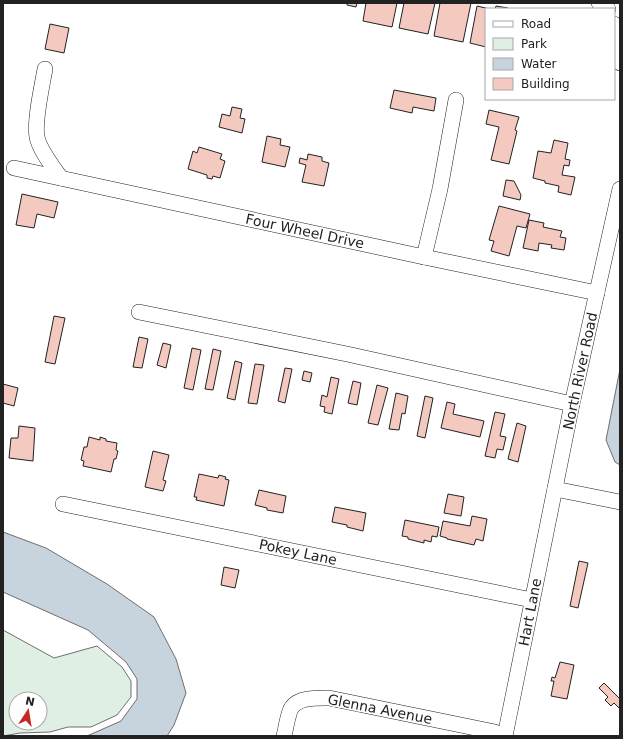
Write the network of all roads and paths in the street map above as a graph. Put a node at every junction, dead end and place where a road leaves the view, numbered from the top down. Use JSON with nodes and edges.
{"nodes":[{"id":1,"x":615,"y":30,"type":"edge"},
{"id":2,"x":620,"y":63,"type":"edge"},
{"id":3,"x":45,"y":69,"type":"dead end"},
{"id":4,"x":456,"y":100,"type":"dead end"},
{"id":5,"x":14,"y":168,"type":"dead end"},
{"id":6,"x":61,"y":178,"type":"junction"},
{"id":7,"x":620,"y":189,"type":"edge"},
{"id":8,"x":424,"y":257,"type":"junction"},
{"id":9,"x":597,"y":293,"type":"junction"},
{"id":10,"x":139,"y":312,"type":"dead end"},
{"id":11,"x":572,"y":404,"type":"junction"},
{"id":12,"x":555,"y":489,"type":"junction"},
{"id":13,"x":620,"y":502,"type":"edge"},
{"id":14,"x":63,"y":504,"type":"dead end"},
{"id":15,"x":532,"y":600,"type":"junction"},
{"id":16,"x":284,"y":736,"type":"edge"},
{"id":17,"x":498,"y":736,"type":"edge"},
{"id":18,"x":505,"y":736,"type":"edge"}],
"edges":[{"from":1,"to":2,"type":"street"},
{"from":3,"to":6,"type":"street"},
{"from":4,"to":8,"type":"street"},
{"from":5,"to":6,"type":"street","name":"Four Wheel Drive"},
{"from":6,"to":8,"type":"street","name":"Four Wheel Drive"},
{"from":7,"to":9,"type":"street","name":"North River Road"},
{"from":8,"to":9,"type":"street","name":"Four Wheel Drive"},
{"from":9,"to":11,"type":"street","name":"North River Road"},
{"from":10,"to":11,"type":"street"},
{"from":11,"to":12,"type":"street","name":"North River Road"},
{"from":12,"to":13,"type":"street"},
{"from":12,"to":15,"type":"street","name":"Hart Lane"},
{"from":14,"to":15,"type":"street","name":"Pokey Lane"},
{"from":15,"to":18,"type":"street","name":"Hart Lane"},
{"from":16,"to":17,"type":"street","name":"Glenna Avenue"}]}
